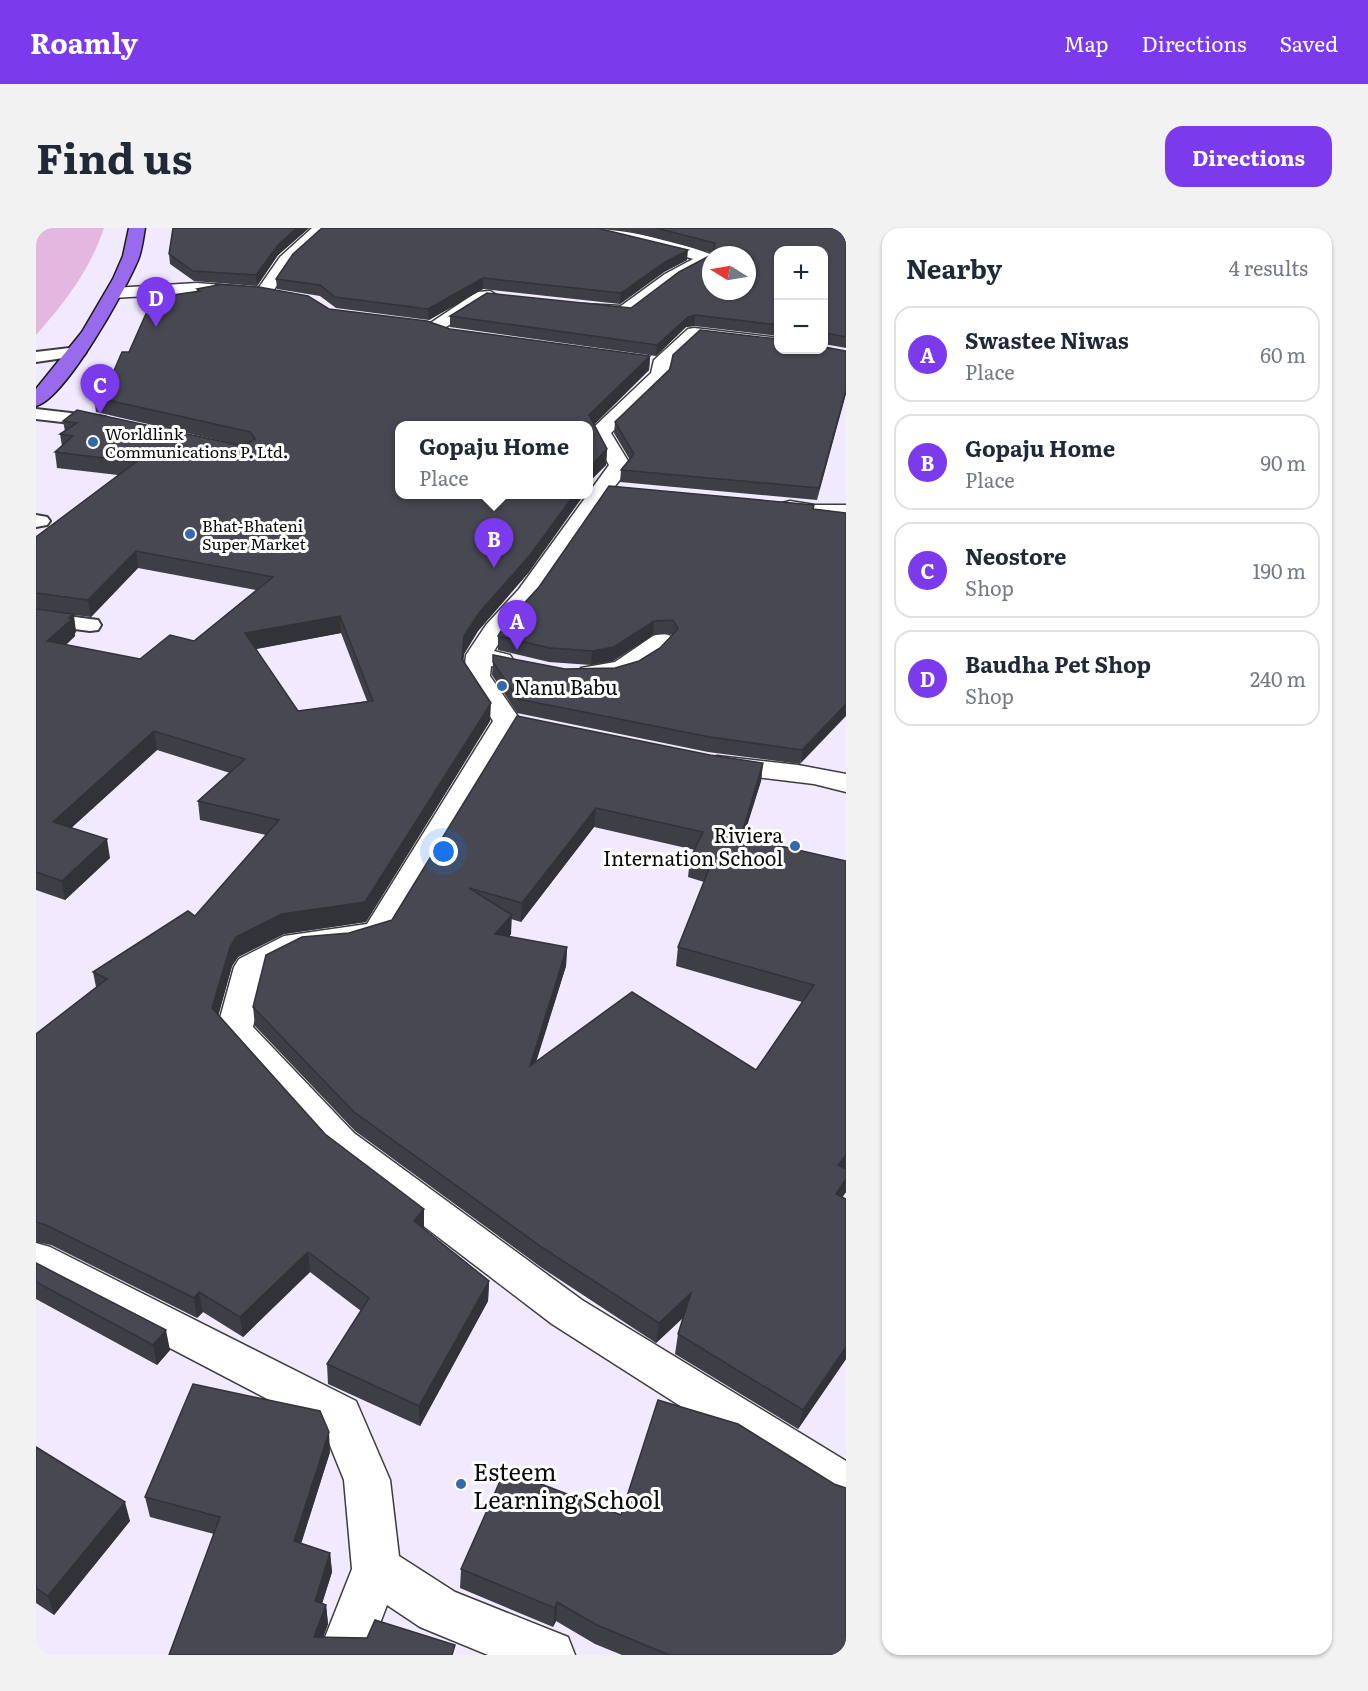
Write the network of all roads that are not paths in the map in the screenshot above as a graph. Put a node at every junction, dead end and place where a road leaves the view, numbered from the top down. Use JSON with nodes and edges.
{"nodes":[{"id":1,"x":137,"y":228,"type":"edge"},
{"id":2,"x":321,"y":228,"type":"edge"},
{"id":3,"x":583,"y":228,"type":"edge"},
{"id":4,"x":113,"y":293,"type":"junction"},
{"id":5,"x":263,"y":293,"type":"junction"},
{"id":6,"x":507,"y":298,"type":"edge"},
{"id":7,"x":285,"y":299,"type":"edge"},
{"id":8,"x":577,"y":306,"type":"edge"},
{"id":9,"x":450,"y":336,"type":"edge"},
{"id":10,"x":774,"y":343,"type":"edge"},
{"id":11,"x":78,"y":352,"type":"junction"},
{"id":12,"x":36,"y":357,"type":"edge"},
{"id":13,"x":36,"y":376,"type":"edge"},
{"id":14,"x":57,"y":378,"type":"junction"},
{"id":15,"x":36,"y":400,"type":"edge"},
{"id":16,"x":36,"y":414,"type":"edge"},
{"id":17,"x":127,"y":427,"type":"edge"},
{"id":18,"x":768,"y":505,"type":"edge"},
{"id":19,"x":846,"y":512,"type":"edge"},
{"id":20,"x":36,"y":618,"type":"edge"},
{"id":21,"x":90,"y":626,"type":"dead end"},
{"id":22,"x":663,"y":641,"type":"edge"},
{"id":23,"x":479,"y":655,"type":"junction"},
{"id":24,"x":526,"y":666,"type":"edge"},
{"id":25,"x":564,"y":672,"type":"edge"},
{"id":26,"x":696,"y":761,"type":"edge"},
{"id":27,"x":846,"y":783,"type":"edge"},
{"id":28,"x":36,"y":1259,"type":"edge"},
{"id":29,"x":846,"y":1486,"type":"edge"},
{"id":30,"x":376,"y":1569,"type":"junction"},
{"id":31,"x":343,"y":1655,"type":"edge"},
{"id":32,"x":550,"y":1655,"type":"edge"}],
"edges":[{"from":1,"to":4,"type":"main road"},
{"from":2,"to":5,"type":"street"},
{"from":3,"to":8,"type":"street"},
{"from":4,"to":5,"type":"street"},
{"from":4,"to":11,"type":"main road"},
{"from":5,"to":7,"type":"street"},
{"from":6,"to":9,"type":"street"},
{"from":10,"to":23,"type":"street"},
{"from":11,"to":12,"type":"lane"},
{"from":11,"to":14,"type":"main road"},
{"from":13,"to":14,"type":"lane"},
{"from":14,"to":15,"type":"main road"},
{"from":16,"to":17,"type":"lane"},
{"from":18,"to":19,"type":"street"},
{"from":20,"to":21,"type":"lane"},
{"from":22,"to":25,"type":"street"},
{"from":23,"to":24,"type":"street"},
{"from":23,"to":29,"type":"street"},
{"from":26,"to":27,"type":"street"},
{"from":28,"to":30,"type":"street"},
{"from":30,"to":31,"type":"street"},
{"from":30,"to":32,"type":"street"}]}
